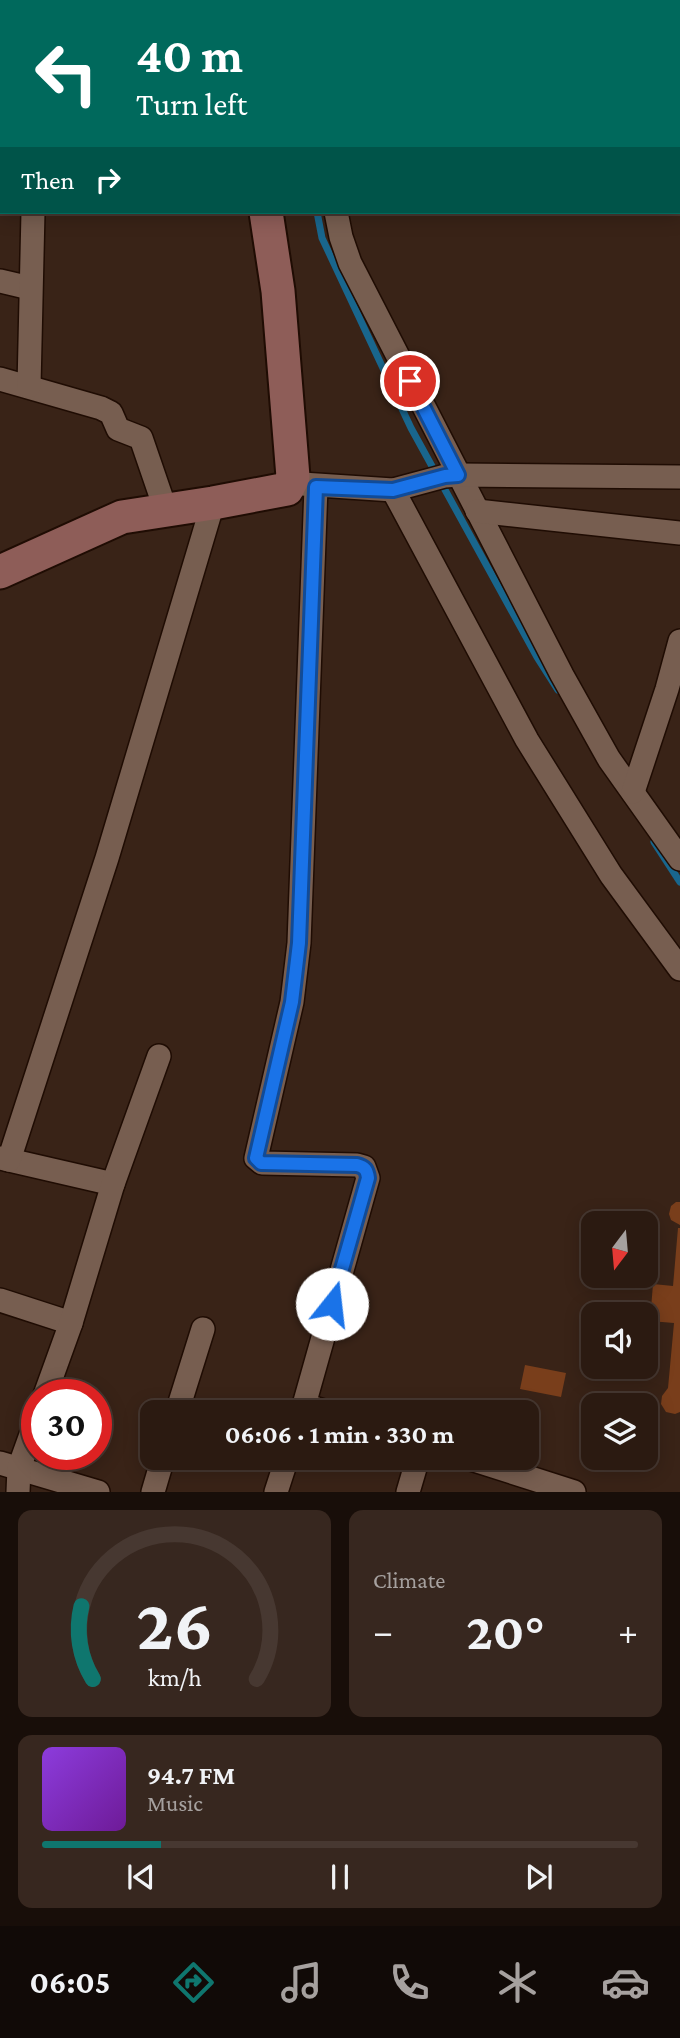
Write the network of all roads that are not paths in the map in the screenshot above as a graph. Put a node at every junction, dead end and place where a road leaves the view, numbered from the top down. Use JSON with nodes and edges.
{"nodes":[{"id":1,"x":33,"y":214,"type":"edge"},
{"id":2,"x":266,"y":214,"type":"edge"},
{"id":3,"x":336,"y":214,"type":"edge"},
{"id":4,"x":0,"y":281,"type":"edge"},
{"id":5,"x":30,"y":288,"type":"junction"},
{"id":6,"x":0,"y":379,"type":"edge"},
{"id":7,"x":29,"y":386,"type":"junction"},
{"id":8,"x":452,"y":476,"type":"junction"},
{"id":9,"x":680,"y":477,"type":"edge"},
{"id":10,"x":304,"y":485,"type":"junction"},
{"id":11,"x":399,"y":489,"type":"junction"},
{"id":12,"x":213,"y":503,"type":"junction"},
{"id":13,"x":166,"y":511,"type":"junction"},
{"id":14,"x":477,"y":511,"type":"junction"},
{"id":15,"x":680,"y":533,"type":"edge"},
{"id":16,"x":3,"y":568,"type":"edge"},
{"id":17,"x":680,"y":641,"type":"edge"},
{"id":18,"x":633,"y":792,"type":"junction"},
{"id":19,"x":680,"y":859,"type":"edge"},
{"id":20,"x":680,"y":968,"type":"edge"},
{"id":21,"x":159,"y":1056,"type":"dead end"},
{"id":22,"x":5,"y":1159,"type":"edge"},
{"id":23,"x":113,"y":1184,"type":"junction"},
{"id":24,"x":0,"y":1300,"type":"edge"},
{"id":25,"x":71,"y":1323,"type":"junction"},
{"id":26,"x":203,"y":1329,"type":"dead end"},
{"id":27,"x":51,"y":1379,"type":"edge"},
{"id":28,"x":181,"y":1400,"type":"edge"},
{"id":29,"x":306,"y":1400,"type":"edge"},
{"id":30,"x":21,"y":1445,"type":"edge"},
{"id":31,"x":9,"y":1465,"type":"edge"},
{"id":32,"x":159,"y":1470,"type":"edge"},
{"id":33,"x":283,"y":1470,"type":"edge"},
{"id":34,"x":414,"y":1470,"type":"edge"},
{"id":35,"x":505,"y":1470,"type":"edge"},
{"id":36,"x":18,"y":1492,"type":"edge"},
{"id":37,"x":97,"y":1492,"type":"edge"},
{"id":38,"x":153,"y":1492,"type":"edge"},
{"id":39,"x":276,"y":1492,"type":"edge"},
{"id":40,"x":408,"y":1492,"type":"edge"},
{"id":41,"x":573,"y":1492,"type":"edge"}],
"edges":[{"from":1,"to":5,"type":"street"},
{"from":2,"to":10,"type":"street"},
{"from":3,"to":8,"type":"street"},
{"from":4,"to":5,"type":"street"},
{"from":5,"to":7,"type":"street"},
{"from":6,"to":7,"type":"street"},
{"from":7,"to":13,"type":"street"},
{"from":8,"to":9,"type":"street"},
{"from":8,"to":11,"type":"street"},
{"from":8,"to":14,"type":"street"},
{"from":10,"to":11,"type":"street"},
{"from":10,"to":12,"type":"street"},
{"from":10,"to":29,"type":"street"},
{"from":11,"to":20,"type":"street"},
{"from":12,"to":13,"type":"street"},
{"from":12,"to":22,"type":"street"},
{"from":13,"to":16,"type":"street"},
{"from":14,"to":15,"type":"street"},
{"from":14,"to":18,"type":"street"},
{"from":17,"to":18,"type":"street"},
{"from":18,"to":19,"type":"street"},
{"from":21,"to":23,"type":"street"},
{"from":22,"to":23,"type":"street"},
{"from":23,"to":25,"type":"street"},
{"from":24,"to":25,"type":"street"},
{"from":25,"to":27,"type":"street"},
{"from":26,"to":28,"type":"street"},
{"from":30,"to":31,"type":"street"},
{"from":31,"to":36,"type":"street"},
{"from":31,"to":37,"type":"street"},
{"from":32,"to":38,"type":"street"},
{"from":33,"to":39,"type":"street"},
{"from":34,"to":40,"type":"street"},
{"from":35,"to":41,"type":"street"}]}
